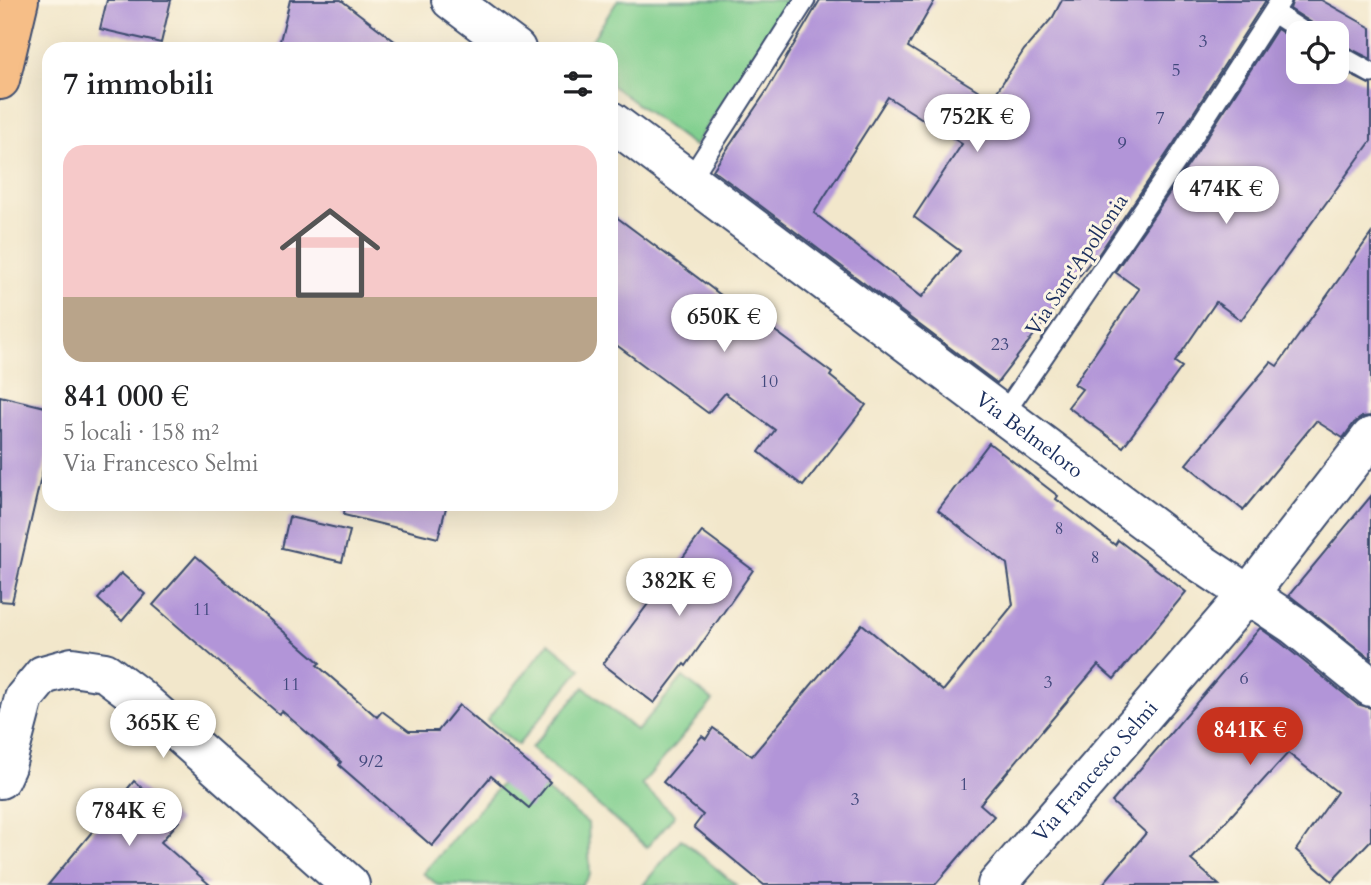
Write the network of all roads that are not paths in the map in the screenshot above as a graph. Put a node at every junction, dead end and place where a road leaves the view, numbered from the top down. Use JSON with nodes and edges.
{"nodes":[{"id":1,"x":19,"y":0,"type":"edge"},
{"id":2,"x":452,"y":0,"type":"edge"},
{"id":3,"x":805,"y":0,"type":"edge"},
{"id":4,"x":1278,"y":7,"type":"edge"},
{"id":5,"x":1293,"y":21,"type":"edge"},
{"id":6,"x":507,"y":42,"type":"edge"},
{"id":7,"x":1349,"y":61,"type":"edge"},
{"id":8,"x":1371,"y":73,"type":"edge"},
{"id":9,"x":0,"y":80,"type":"edge"},
{"id":10,"x":618,"y":126,"type":"edge"},
{"id":11,"x":689,"y":181,"type":"junction"},
{"id":12,"x":1003,"y":415,"type":"junction"},
{"id":13,"x":1371,"y":437,"type":"edge"},
{"id":14,"x":1248,"y":594,"type":"junction"},
{"id":15,"x":1371,"y":687,"type":"edge"},
{"id":16,"x":0,"y":779,"type":"edge"},
{"id":17,"x":350,"y":885,"type":"edge"},
{"id":18,"x":997,"y":885,"type":"edge"}],
"edges":[{"from":1,"to":9,"type":"main road"},
{"from":2,"to":6,"type":"street"},
{"from":3,"to":11,"type":"lane"},
{"from":4,"to":5,"type":"lane"},
{"from":4,"to":12,"type":"lane","name":"Via Sant'Apollonia"},
{"from":7,"to":8,"type":"lane"},
{"from":10,"to":11,"type":"street","name":"Via Belmeloro"},
{"from":11,"to":12,"type":"street","name":"Via Belmeloro"},
{"from":12,"to":14,"type":"street","name":"Via Belmeloro"},
{"from":13,"to":14,"type":"street","name":"Via Francesco Selmi"},
{"from":14,"to":15,"type":"street","name":"Via Belmeloro"},
{"from":14,"to":18,"type":"street","name":"Via Francesco Selmi"},
{"from":16,"to":17,"type":"street"}]}
